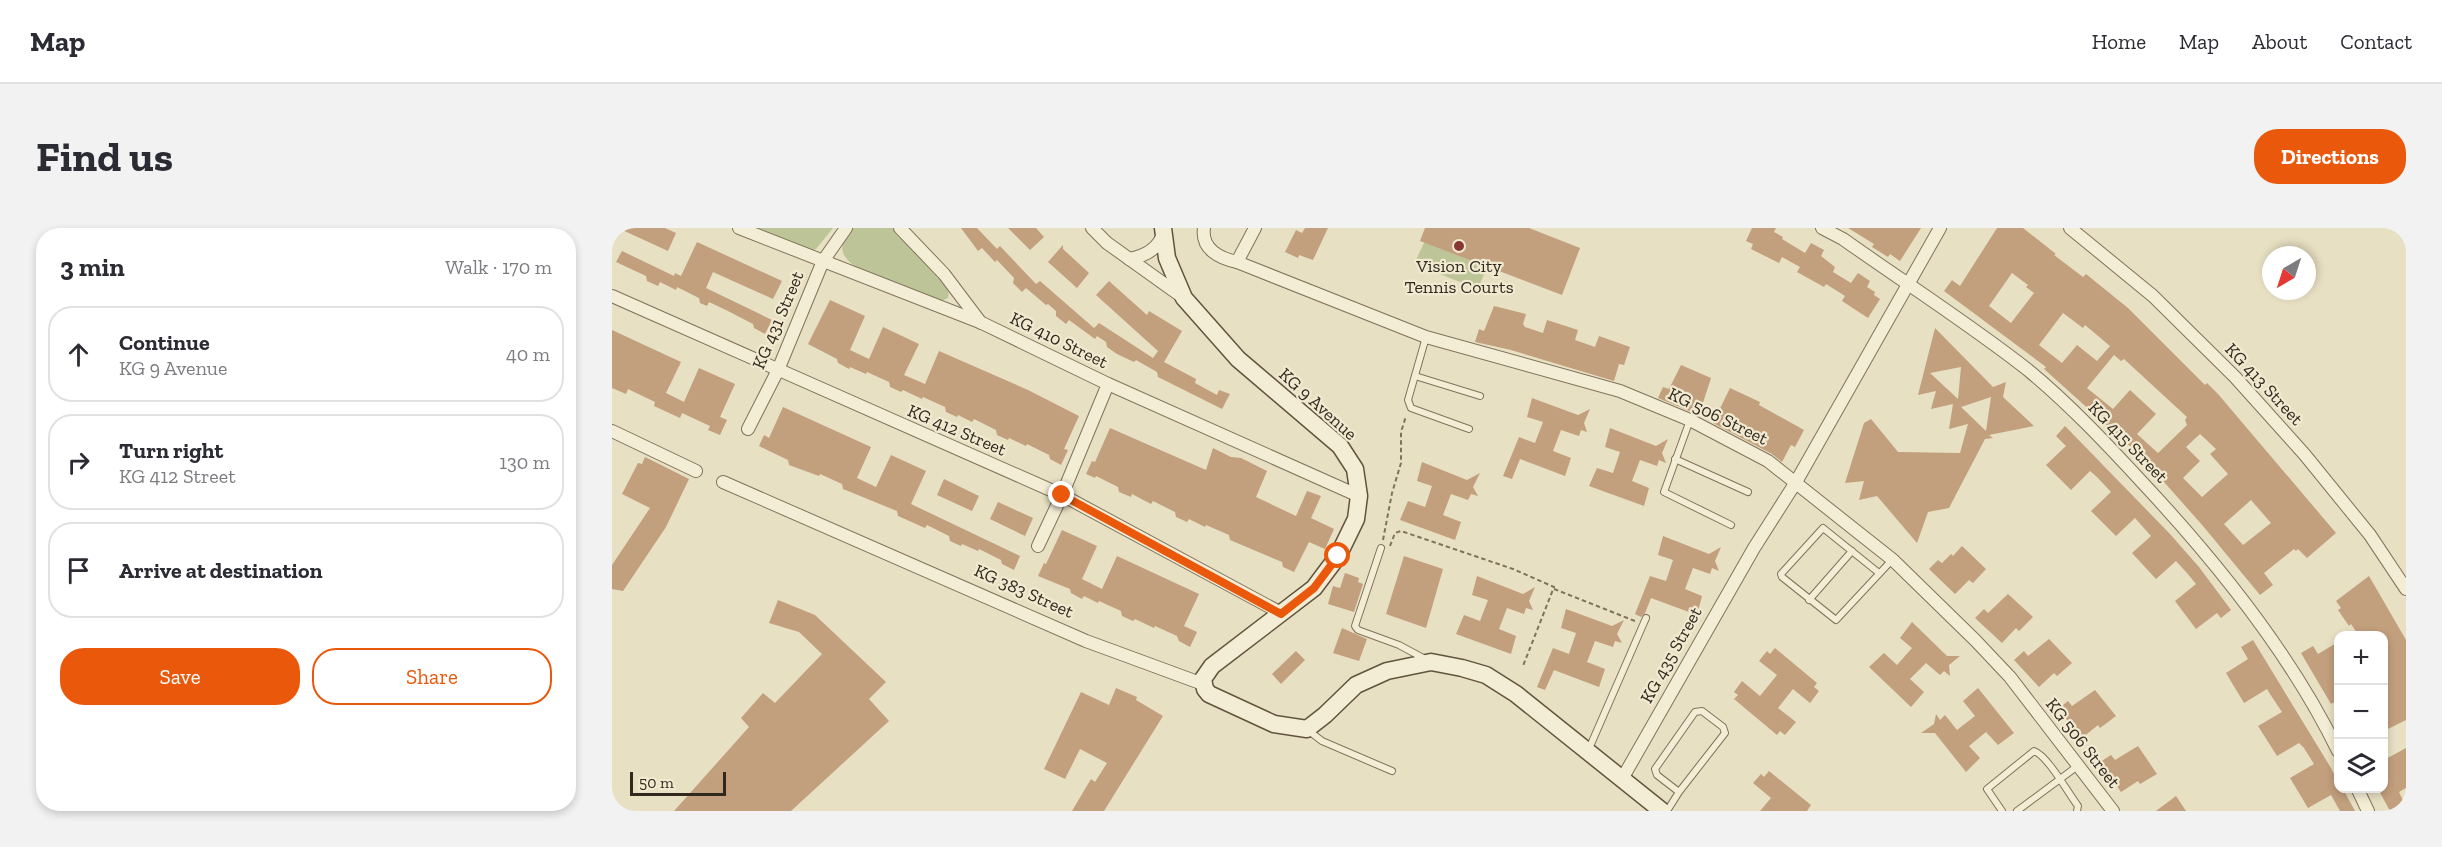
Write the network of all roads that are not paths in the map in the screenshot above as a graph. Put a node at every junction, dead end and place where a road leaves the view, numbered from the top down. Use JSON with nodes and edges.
{"nodes":[{"id":1,"x":739,"y":228,"type":"edge"},
{"id":2,"x":846,"y":228,"type":"edge"},
{"id":3,"x":900,"y":228,"type":"edge"},
{"id":4,"x":1092,"y":228,"type":"edge"},
{"id":5,"x":1204,"y":228,"type":"edge"},
{"id":6,"x":1254,"y":228,"type":"edge"},
{"id":7,"x":1822,"y":228,"type":"edge"},
{"id":8,"x":1940,"y":228,"type":"edge"},
{"id":9,"x":2070,"y":228,"type":"edge"},
{"id":10,"x":1163,"y":230,"type":"edge"},
{"id":11,"x":1129,"y":258,"type":"junction"},
{"id":12,"x":823,"y":261,"type":"junction"},
{"id":13,"x":1237,"y":262,"type":"junction"},
{"id":14,"x":1908,"y":283,"type":"junction"},
{"id":15,"x":612,"y":296,"type":"edge"},
{"id":16,"x":1184,"y":298,"type":"junction"},
{"id":17,"x":982,"y":324,"type":"junction"},
{"id":18,"x":1426,"y":338,"type":"junction"},
{"id":19,"x":778,"y":370,"type":"junction"},
{"id":20,"x":1415,"y":376,"type":"junction"},
{"id":21,"x":1108,"y":384,"type":"junction"},
{"id":22,"x":1480,"y":396,"type":"dead end"},
{"id":23,"x":1690,"y":420,"type":"junction"},
{"id":24,"x":748,"y":429,"type":"dead end"},
{"id":25,"x":1469,"y":429,"type":"dead end"},
{"id":26,"x":612,"y":431,"type":"edge"},
{"id":27,"x":1675,"y":459,"type":"junction"},
{"id":28,"x":696,"y":471,"type":"dead end"},
{"id":29,"x":723,"y":482,"type":"dead end"},
{"id":30,"x":1796,"y":482,"type":"junction"},
{"id":31,"x":1748,"y":492,"type":"dead end"},
{"id":32,"x":1062,"y":495,"type":"junction"},
{"id":33,"x":1359,"y":496,"type":"junction"},
{"id":34,"x":1731,"y":525,"type":"dead end"},
{"id":35,"x":1038,"y":546,"type":"dead end"},
{"id":36,"x":1382,"y":546,"type":"road end"},
{"id":37,"x":1852,"y":550,"type":"junction"},
{"id":38,"x":1893,"y":560,"type":"junction"},
{"id":39,"x":1879,"y":573,"type":"junction"},
{"id":40,"x":2406,"y":588,"type":"edge"},
{"id":41,"x":1809,"y":600,"type":"junction"},
{"id":42,"x":1281,"y":614,"type":"junction"},
{"id":43,"x":1645,"y":621,"type":"road end"},
{"id":44,"x":1431,"y":662,"type":"junction"},
{"id":45,"x":1203,"y":684,"type":"junction"},
{"id":46,"x":1307,"y":729,"type":"junction"},
{"id":47,"x":2334,"y":742,"type":"edge"},
{"id":48,"x":1588,"y":751,"type":"junction"},
{"id":49,"x":2079,"y":765,"type":"junction"},
{"id":50,"x":1392,"y":771,"type":"dead end"},
{"id":51,"x":1622,"y":779,"type":"junction"},
{"id":52,"x":2060,"y":780,"type":"junction"},
{"id":53,"x":1679,"y":792,"type":"junction"},
{"id":54,"x":2359,"y":793,"type":"edge"},
{"id":55,"x":1662,"y":811,"type":"edge"},
{"id":56,"x":1667,"y":811,"type":"edge"},
{"id":57,"x":2002,"y":811,"type":"edge"},
{"id":58,"x":2017,"y":811,"type":"edge"},
{"id":59,"x":2077,"y":811,"type":"edge"},
{"id":60,"x":2113,"y":811,"type":"edge"},
{"id":61,"x":2368,"y":811,"type":"edge"}],
"edges":[{"from":1,"to":12,"type":"street","name":"KG 410 Street"},
{"from":2,"to":12,"type":"street","name":"KG 431 Street"},
{"from":3,"to":17,"type":"street"},
{"from":4,"to":11,"type":"street"},
{"from":5,"to":13,"type":"street","name":"KG 506 Street"},
{"from":6,"to":13,"type":"street"},
{"from":7,"to":14,"type":"street","name":"KG 415 Street"},
{"from":8,"to":14,"type":"street","name":"KG 435 Street"},
{"from":9,"to":40,"type":"street","name":"KG 413 Street"},
{"from":10,"to":11,"type":"street"},
{"from":10,"to":16,"type":"main road","name":"KG 9 Avenue"},
{"from":11,"to":16,"type":"street"},
{"from":12,"to":17,"type":"street","name":"KG 410 Street"},
{"from":12,"to":19,"type":"street","name":"KG 431 Street"},
{"from":13,"to":18,"type":"street","name":"KG 506 Street"},
{"from":14,"to":30,"type":"street","name":"KG 435 Street"},
{"from":14,"to":47,"type":"street","name":"KG 415 Street"},
{"from":15,"to":19,"type":"street","name":"KG 412 Street"},
{"from":16,"to":33,"type":"main road","name":"KG 9 Avenue"},
{"from":17,"to":21,"type":"street","name":"KG 410 Street"},
{"from":18,"to":20,"type":"lane"},
{"from":18,"to":23,"type":"street","name":"KG 506 Street"},
{"from":19,"to":24,"type":"street","name":"KG 431 Street"},
{"from":19,"to":32,"type":"street","name":"KG 412 Street"},
{"from":20,"to":22,"type":"lane"},
{"from":20,"to":25,"type":"lane"},
{"from":21,"to":32,"type":"street"},
{"from":21,"to":33,"type":"street","name":"KG 410 Street"},
{"from":23,"to":27,"type":"lane"},
{"from":23,"to":30,"type":"street","name":"KG 506 Street"},
{"from":26,"to":28,"type":"street"},
{"from":27,"to":31,"type":"lane"},
{"from":27,"to":34,"type":"lane"},
{"from":29,"to":45,"type":"street","name":"KG 383 Street"},
{"from":30,"to":38,"type":"street","name":"KG 506 Street"},
{"from":30,"to":51,"type":"street","name":"KG 435 Street"},
{"from":32,"to":35,"type":"street"},
{"from":32,"to":42,"type":"street","name":"KG 412 Street"},
{"from":33,"to":42,"type":"main road","name":"KG 9 Avenue"},
{"from":36,"to":44,"type":"lane"},
{"from":37,"to":39,"type":"lane"},
{"from":37,"to":41,"type":"lane"},
{"from":37,"to":41,"type":"lane"},
{"from":38,"to":39,"type":"lane"},
{"from":38,"to":49,"type":"street","name":"KG 506 Street"},
{"from":39,"to":41,"type":"lane"},
{"from":42,"to":45,"type":"main road","name":"KG 9 Avenue"},
{"from":43,"to":48,"type":"lane"},
{"from":44,"to":46,"type":"main road"},
{"from":44,"to":48,"type":"main road"},
{"from":45,"to":46,"type":"main road","name":"KG 383 Street"},
{"from":46,"to":50,"type":"lane"},
{"from":48,"to":51,"type":"main road"},
{"from":49,"to":52,"type":"lane"},
{"from":49,"to":60,"type":"street","name":"KG 506 Street"},
{"from":51,"to":55,"type":"main road"},
{"from":52,"to":57,"type":"lane"},
{"from":52,"to":58,"type":"lane"},
{"from":52,"to":59,"type":"lane"},
{"from":53,"to":53,"type":"lane"},
{"from":53,"to":56,"type":"lane"},
{"from":54,"to":61,"type":"street"}]}
